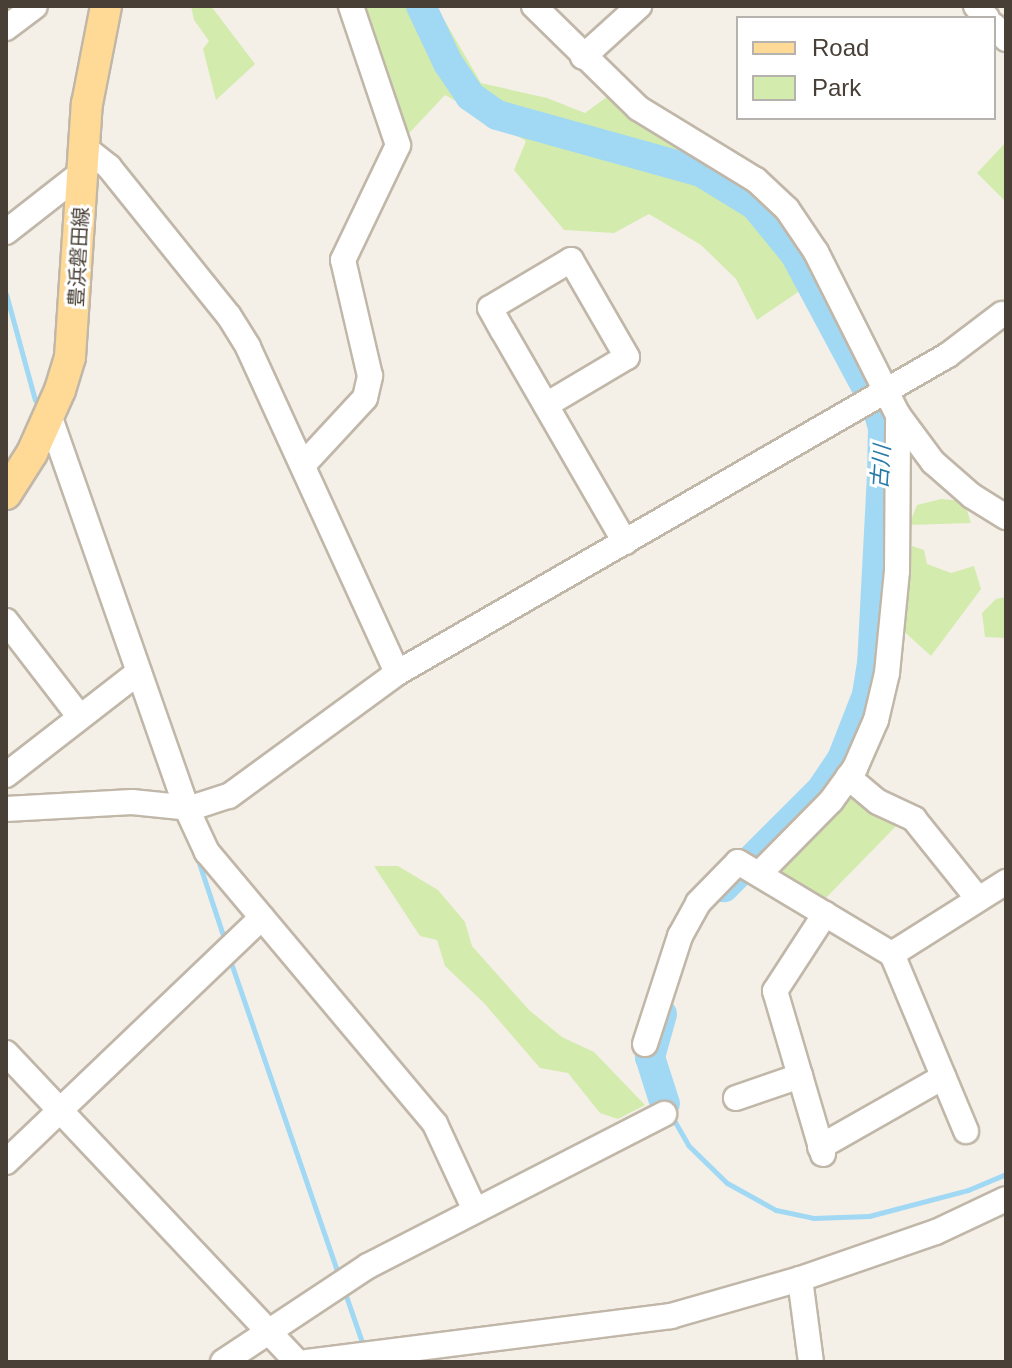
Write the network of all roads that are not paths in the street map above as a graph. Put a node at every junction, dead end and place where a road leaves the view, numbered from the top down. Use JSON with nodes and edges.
{"nodes":[{"id":1,"x":35,"y":6,"type":"edge"},
{"id":2,"x":106,"y":6,"type":"edge"},
{"id":3,"x":351,"y":6,"type":"edge"},
{"id":4,"x":534,"y":6,"type":"edge"},
{"id":5,"x":639,"y":6,"type":"edge"},
{"id":6,"x":6,"y":28,"type":"edge"},
{"id":7,"x":583,"y":57,"type":"junction"},
{"id":8,"x":84,"y":159,"type":"junction"},
{"id":9,"x":6,"y":232,"type":"edge"},
{"id":10,"x":1002,"y":314,"type":"dead end"},
{"id":11,"x":886,"y":392,"type":"junction"},
{"id":12,"x":546,"y":405,"type":"junction"},
{"id":13,"x":49,"y":415,"type":"junction"},
{"id":14,"x":898,"y":415,"type":"junction"},
{"id":15,"x":303,"y":465,"type":"junction"},
{"id":16,"x":6,"y":494,"type":"edge"},
{"id":17,"x":1006,"y":517,"type":"edge"},
{"id":18,"x":625,"y":542,"type":"junction"},
{"id":19,"x":6,"y":621,"type":"edge"},
{"id":20,"x":139,"y":672,"type":"junction"},
{"id":21,"x":397,"y":673,"type":"junction"},
{"id":22,"x":80,"y":717,"type":"junction"},
{"id":23,"x":6,"y":775,"type":"edge"},
{"id":24,"x":848,"y":777,"type":"junction"},
{"id":25,"x":186,"y":807,"type":"junction"},
{"id":26,"x":6,"y":809,"type":"edge"},
{"id":27,"x":759,"y":874,"type":"junction"},
{"id":28,"x":1006,"y":882,"type":"edge"},
{"id":29,"x":978,"y":899,"type":"junction"},
{"id":30,"x":825,"y":914,"type":"junction"},
{"id":31,"x":262,"y":917,"type":"junction"},
{"id":32,"x":892,"y":954,"type":"junction"},
{"id":33,"x":645,"y":1044,"type":"dead end"},
{"id":34,"x":6,"y":1053,"type":"edge"},
{"id":35,"x":800,"y":1076,"type":"junction"},
{"id":36,"x":943,"y":1077,"type":"junction"},
{"id":37,"x":736,"y":1098,"type":"dead end"},
{"id":38,"x":60,"y":1111,"type":"junction"},
{"id":39,"x":664,"y":1114,"type":"dead end"},
{"id":40,"x":966,"y":1131,"type":"dead end"},
{"id":41,"x":6,"y":1162,"type":"edge"},
{"id":42,"x":1006,"y":1199,"type":"edge"},
{"id":43,"x":475,"y":1210,"type":"junction"},
{"id":44,"x":800,"y":1279,"type":"junction"},
{"id":45,"x":269,"y":1333,"type":"junction"},
{"id":46,"x":372,"y":1358,"type":"edge"},
{"id":47,"x":223,"y":1362,"type":"edge"},
{"id":48,"x":297,"y":1362,"type":"edge"},
{"id":49,"x":307,"y":1362,"type":"edge"},
{"id":50,"x":811,"y":1362,"type":"edge"}],
"edges":[{"from":1,"to":6,"type":"street"},
{"from":2,"to":8,"type":"main road","name":"豊浜磐田線"},
{"from":3,"to":15,"type":"street"},
{"from":4,"to":7,"type":"street"},
{"from":5,"to":7,"type":"street"},
{"from":7,"to":11,"type":"street"},
{"from":8,"to":9,"type":"street"},
{"from":8,"to":13,"type":"main road","name":"豊浜磐田線"},
{"from":8,"to":15,"type":"street"},
{"from":10,"to":11,"type":"street"},
{"from":11,"to":14,"type":"street"},
{"from":11,"to":18,"type":"street"},
{"from":12,"to":12,"type":"street"},
{"from":12,"to":18,"type":"street"},
{"from":13,"to":16,"type":"main road","name":"豊浜磐田線"},
{"from":13,"to":20,"type":"street"},
{"from":14,"to":17,"type":"street"},
{"from":14,"to":24,"type":"street"},
{"from":15,"to":21,"type":"street"},
{"from":18,"to":21,"type":"street"},
{"from":19,"to":22,"type":"street"},
{"from":20,"to":22,"type":"street"},
{"from":20,"to":25,"type":"street"},
{"from":21,"to":25,"type":"street"},
{"from":22,"to":23,"type":"street"},
{"from":24,"to":27,"type":"street"},
{"from":24,"to":29,"type":"street"},
{"from":25,"to":26,"type":"street"},
{"from":25,"to":31,"type":"street"},
{"from":27,"to":30,"type":"street"},
{"from":27,"to":33,"type":"street"},
{"from":28,"to":29,"type":"street"},
{"from":29,"to":32,"type":"street"},
{"from":30,"to":32,"type":"street"},
{"from":30,"to":35,"type":"street"},
{"from":31,"to":38,"type":"street"},
{"from":31,"to":43,"type":"street"},
{"from":32,"to":36,"type":"street"},
{"from":34,"to":38,"type":"street"},
{"from":35,"to":36,"type":"street"},
{"from":35,"to":37,"type":"street"},
{"from":36,"to":40,"type":"street"},
{"from":38,"to":41,"type":"street"},
{"from":38,"to":45,"type":"street"},
{"from":39,"to":43,"type":"street"},
{"from":42,"to":44,"type":"street"},
{"from":43,"to":45,"type":"street"},
{"from":44,"to":46,"type":"street"},
{"from":44,"to":50,"type":"street"},
{"from":45,"to":47,"type":"street"},
{"from":45,"to":48,"type":"street"},
{"from":46,"to":49,"type":"street"}]}
